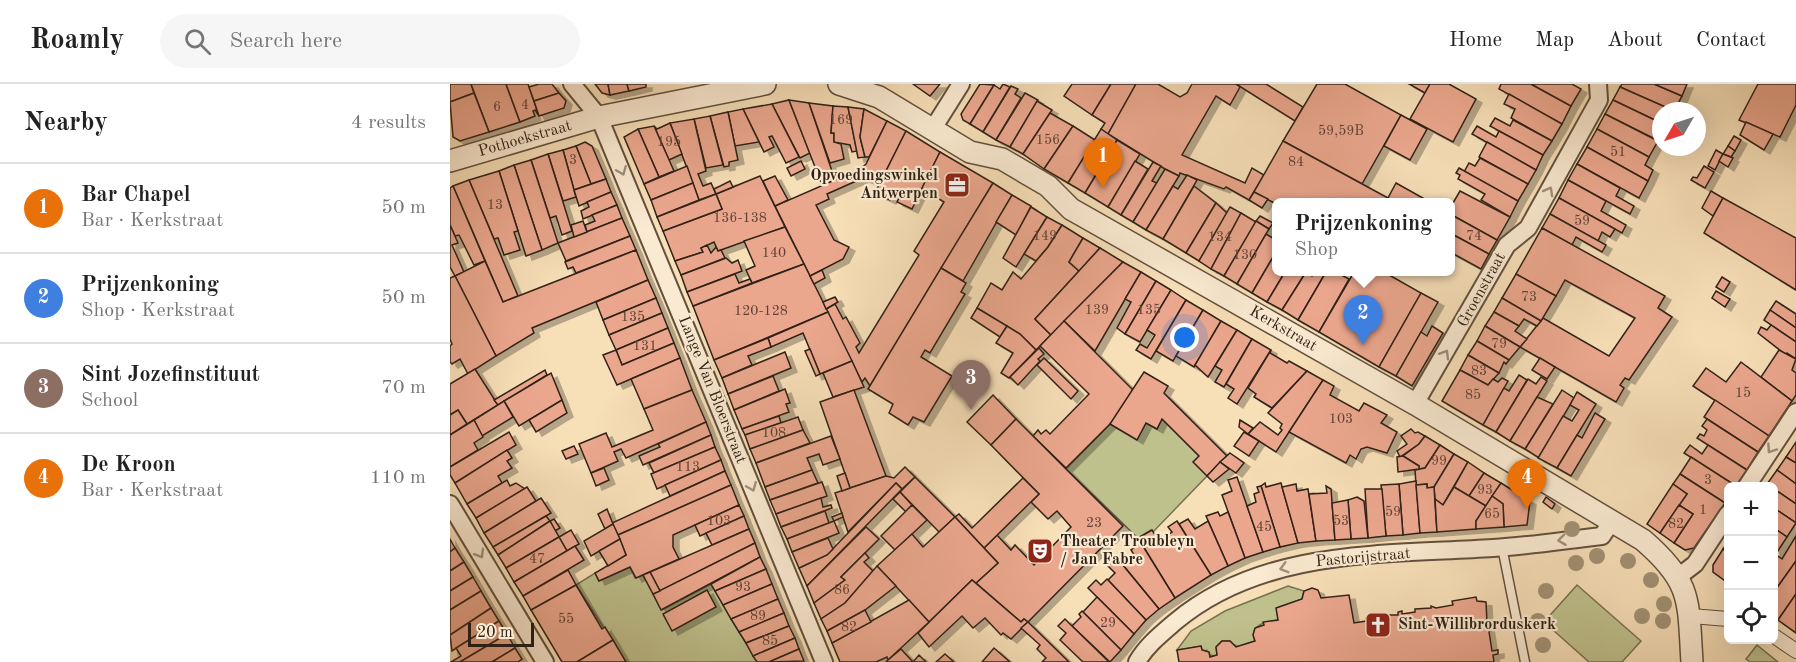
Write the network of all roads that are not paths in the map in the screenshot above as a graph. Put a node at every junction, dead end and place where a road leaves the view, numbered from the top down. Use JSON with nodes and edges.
{"nodes":[{"id":1,"x":572,"y":84,"type":"edge"},
{"id":2,"x":765,"y":84,"type":"edge"},
{"id":3,"x":840,"y":84,"type":"edge"},
{"id":4,"x":961,"y":84,"type":"edge"},
{"id":5,"x":1598,"y":84,"type":"edge"},
{"id":6,"x":738,"y":86,"type":"edge"},
{"id":7,"x":599,"y":117,"type":"junction"},
{"id":8,"x":934,"y":127,"type":"junction"},
{"id":9,"x":450,"y":161,"type":"edge"},
{"id":10,"x":1415,"y":404,"type":"junction"},
{"id":11,"x":1796,"y":412,"type":"edge"},
{"id":12,"x":1750,"y":482,"type":"edge"},
{"id":13,"x":450,"y":504,"type":"edge"},
{"id":14,"x":1724,"y":520,"type":"edge"},
{"id":15,"x":1612,"y":521,"type":"junction"},
{"id":16,"x":1502,"y":547,"type":"junction"},
{"id":17,"x":1678,"y":577,"type":"junction"},
{"id":18,"x":1691,"y":616,"type":"junction"},
{"id":19,"x":1724,"y":619,"type":"edge"},
{"id":20,"x":1778,"y":639,"type":"edge"},
{"id":21,"x":1796,"y":651,"type":"edge"},
{"id":22,"x":545,"y":662,"type":"edge"},
{"id":23,"x":824,"y":662,"type":"edge"},
{"id":24,"x":1137,"y":662,"type":"edge"},
{"id":25,"x":1525,"y":662,"type":"edge"},
{"id":26,"x":1692,"y":662,"type":"edge"}],
"edges":[{"from":1,"to":7,"type":"street","name":"Lange Van Bloerstraat"},
{"from":2,"to":6,"type":"street"},
{"from":3,"to":8,"type":"street","name":"Kerkstraat"},
{"from":4,"to":8,"type":"street"},
{"from":10,"to":5,"type":"street","name":"Groenstraat","one_way":true},
{"from":6,"to":7,"type":"street"},
{"from":7,"to":9,"type":"street","name":"Pothoekstraat"},
{"from":7,"to":23,"type":"street","name":"Lange Van Bloerstraat","one_way":true},
{"from":8,"to":10,"type":"street","name":"Kerkstraat"},
{"from":10,"to":15,"type":"street","name":"Kerkstraat"},
{"from":11,"to":12,"type":"street","one_way":true},
{"from":13,"to":22,"type":"street","one_way":true},
{"from":14,"to":17,"type":"street"},
{"from":15,"to":16,"type":"street","name":"Pastorijstraat","one_way":true},
{"from":15,"to":17,"type":"street","name":"Kerkstraat"},
{"from":16,"to":24,"type":"street","name":"Pastorijstraat","one_way":true},
{"from":16,"to":25,"type":"lane"},
{"from":17,"to":18,"type":"street","name":"Kerkstraat"},
{"from":18,"to":19,"type":"street"},
{"from":18,"to":26,"type":"street","name":"Kerkstraat"},
{"from":20,"to":21,"type":"street"}]}
